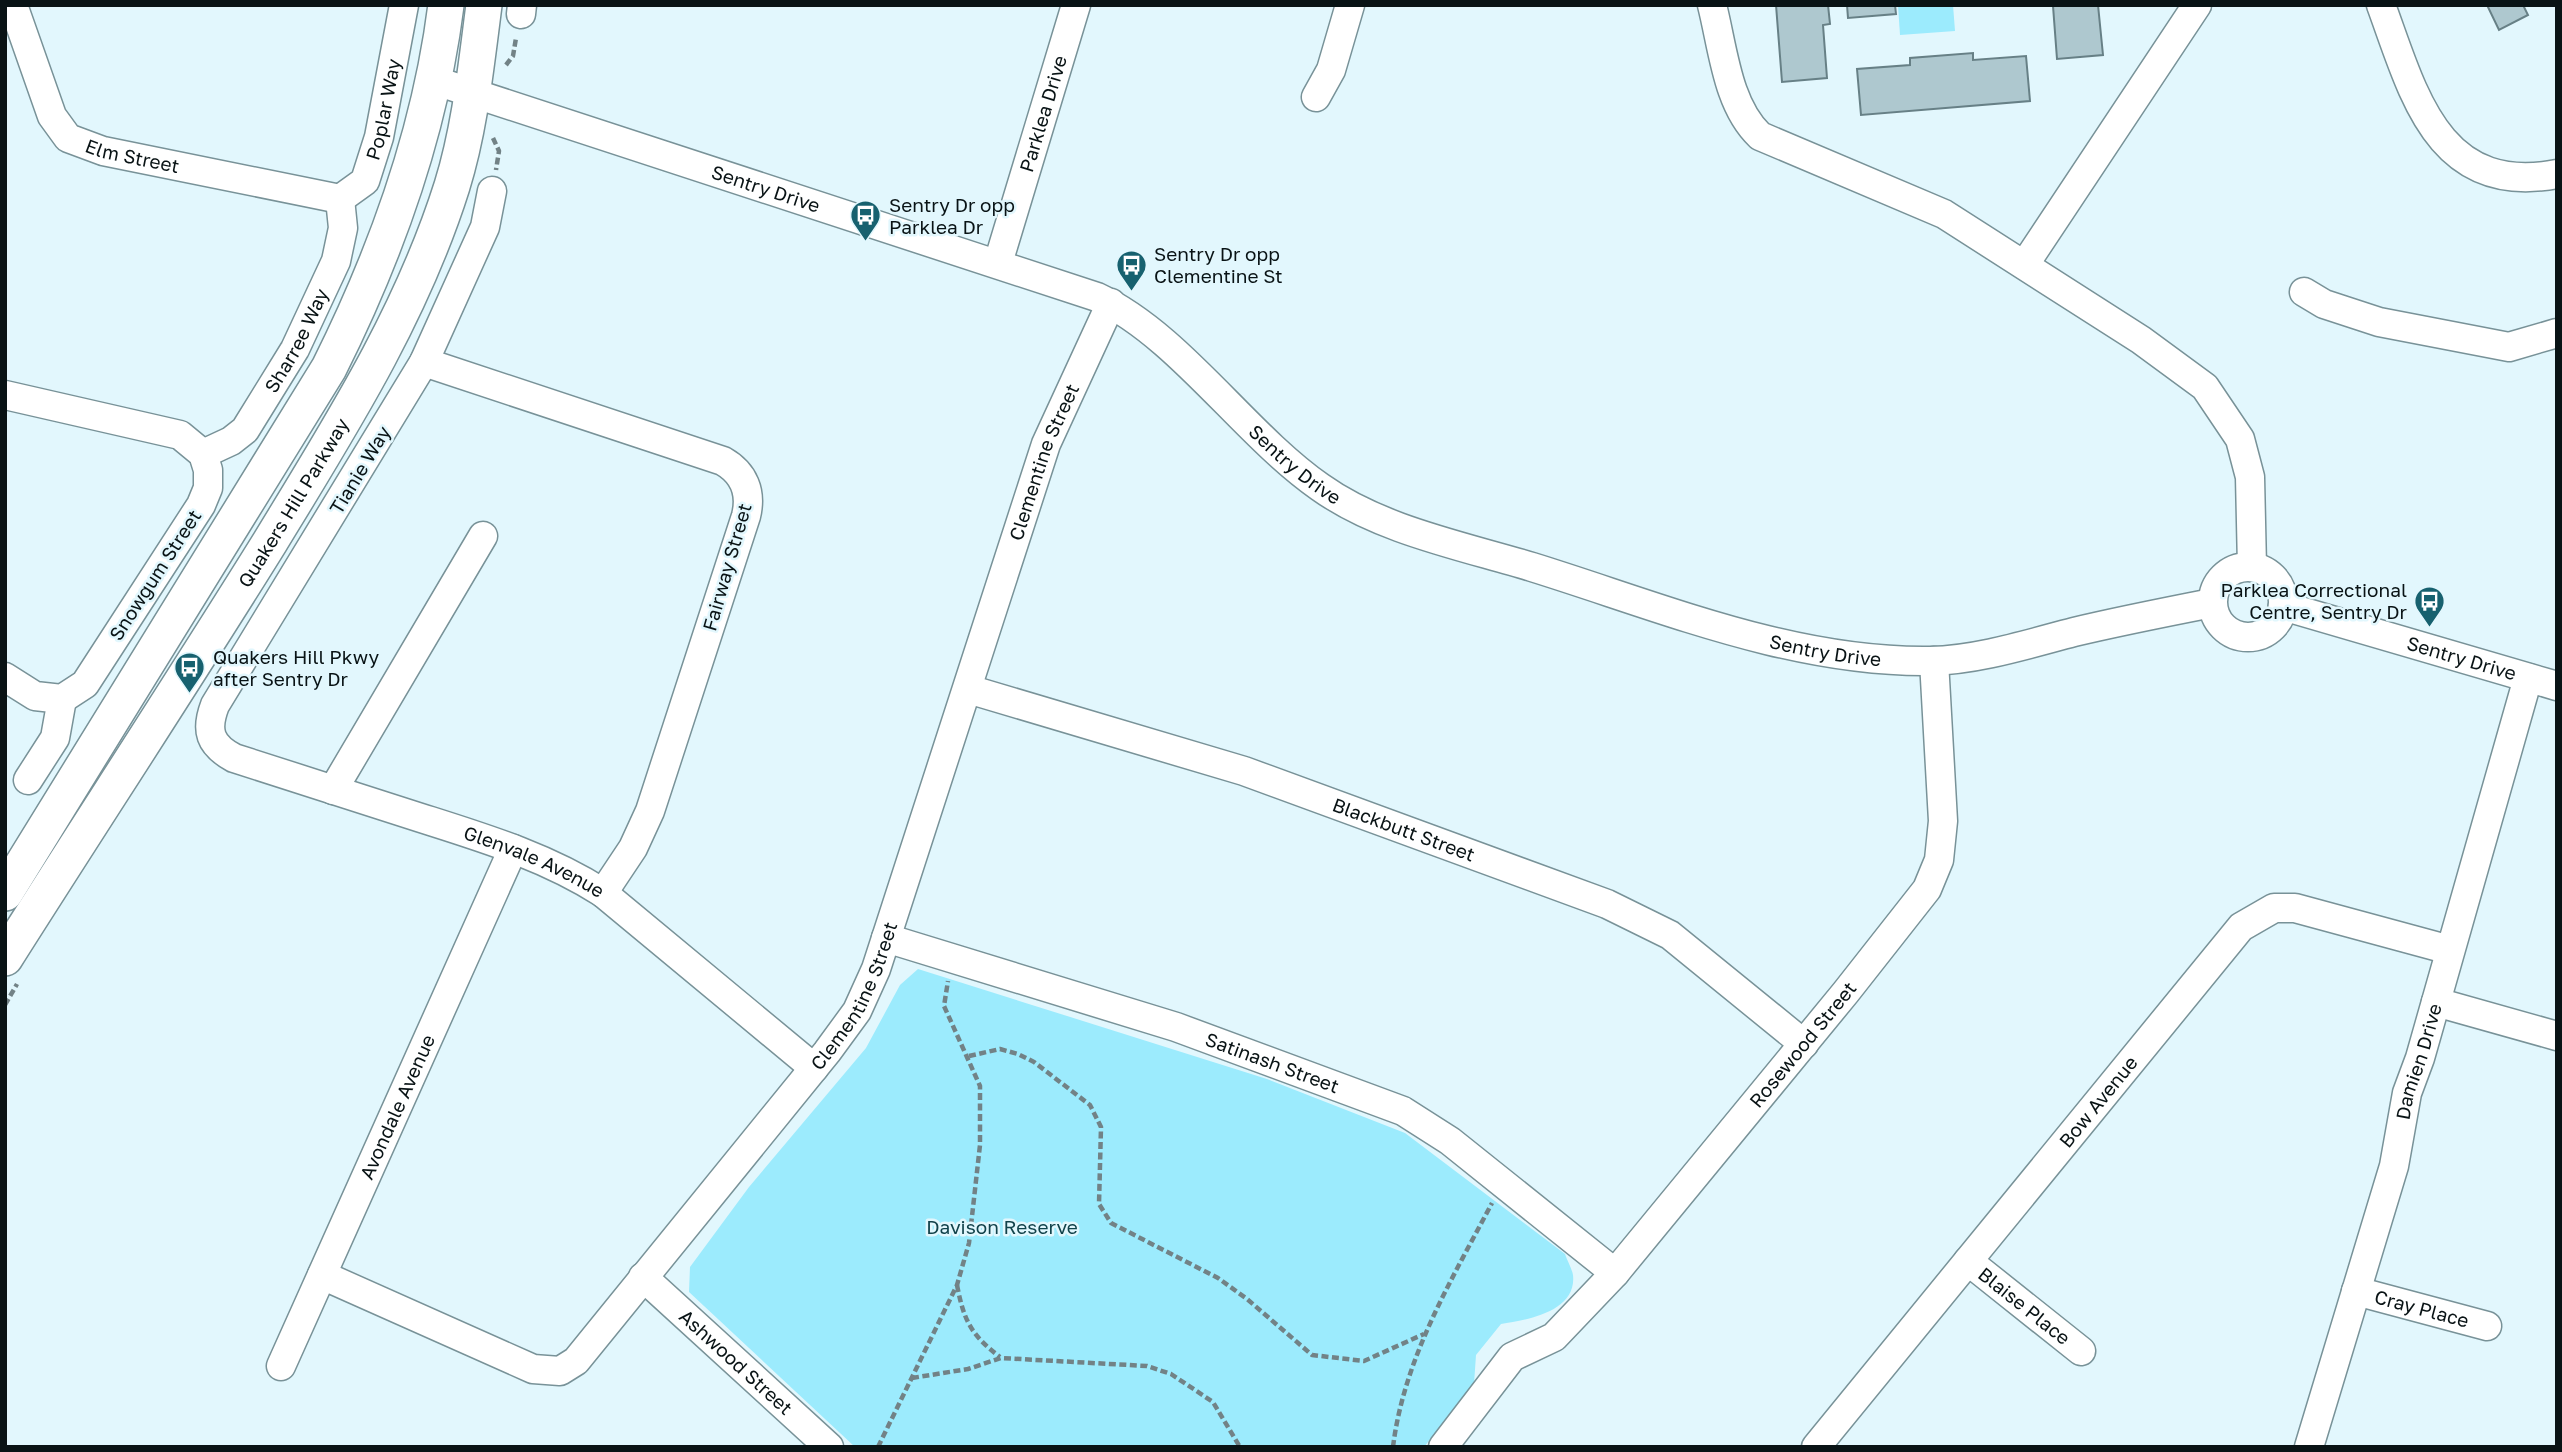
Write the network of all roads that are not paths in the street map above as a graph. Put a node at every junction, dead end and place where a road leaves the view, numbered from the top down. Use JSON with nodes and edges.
{"nodes":[{"id":1,"x":13,"y":5,"type":"edge"},
{"id":2,"x":404,"y":5,"type":"edge"},
{"id":3,"x":446,"y":5,"type":"edge"},
{"id":4,"x":484,"y":5,"type":"edge"},
{"id":5,"x":1076,"y":5,"type":"edge"},
{"id":6,"x":1350,"y":5,"type":"edge"},
{"id":7,"x":1712,"y":5,"type":"edge"},
{"id":8,"x":2197,"y":5,"type":"edge"},
{"id":9,"x":2381,"y":5,"type":"edge"},
{"id":10,"x":433,"y":80,"type":"junction"},
{"id":11,"x":473,"y":93,"type":"junction"},
{"id":12,"x":1316,"y":97,"type":"dead end"},
{"id":13,"x":2557,"y":174,"type":"edge"},
{"id":14,"x":492,"y":191,"type":"dead end"},
{"id":15,"x":340,"y":199,"type":"junction"},
{"id":16,"x":998,"y":263,"type":"junction"},
{"id":17,"x":2025,"y":264,"type":"junction"},
{"id":18,"x":2304,"y":292,"type":"dead end"},
{"id":19,"x":1111,"y":303,"type":"junction"},
{"id":20,"x":2557,"y":333,"type":"edge"},
{"id":21,"x":424,"y":362,"type":"junction"},
{"id":22,"x":5,"y":395,"type":"edge"},
{"id":23,"x":203,"y":454,"type":"junction"},
{"id":24,"x":483,"y":536,"type":"dead end"},
{"id":25,"x":2252,"y":567,"type":"junction"},
{"id":26,"x":2212,"y":603,"type":"junction"},
{"id":27,"x":2283,"y":606,"type":"junction"},
{"id":28,"x":1934,"y":661,"type":"junction"},
{"id":29,"x":5,"y":677,"type":"edge"},
{"id":30,"x":2528,"y":678,"type":"junction"},
{"id":31,"x":2557,"y":686,"type":"edge"},
{"id":32,"x":968,"y":689,"type":"junction"},
{"id":33,"x":62,"y":699,"type":"junction"},
{"id":34,"x":210,"y":737,"type":"joint"},
{"id":35,"x":28,"y":780,"type":"dead end"},
{"id":36,"x":333,"y":789,"type":"junction"},
{"id":37,"x":513,"y":849,"type":"junction"},
{"id":38,"x":5,"y":893,"type":"edge"},
{"id":39,"x":603,"y":893,"type":"junction"},
{"id":40,"x":886,"y":938,"type":"junction"},
{"id":41,"x":2450,"y":950,"type":"junction"},
{"id":42,"x":12,"y":970,"type":"edge"},
{"id":43,"x":2436,"y":1002,"type":"junction"},
{"id":44,"x":2557,"y":1036,"type":"edge"},
{"id":45,"x":1804,"y":1044,"type":"junction"},
{"id":46,"x":814,"y":1068,"type":"junction"},
{"id":47,"x":1968,"y":1261,"type":"junction"},
{"id":48,"x":1615,"y":1273,"type":"junction"},
{"id":49,"x":321,"y":1275,"type":"junction"},
{"id":50,"x":643,"y":1277,"type":"junction"},
{"id":51,"x":2356,"y":1291,"type":"junction"},
{"id":52,"x":2487,"y":1326,"type":"dead end"},
{"id":53,"x":2081,"y":1351,"type":"dead end"},
{"id":54,"x":281,"y":1366,"type":"dead end"},
{"id":55,"x":829,"y":1447,"type":"edge"},
{"id":56,"x":1443,"y":1447,"type":"edge"},
{"id":57,"x":1816,"y":1447,"type":"edge"},
{"id":58,"x":2309,"y":1447,"type":"edge"}],
"edges":[{"from":1,"to":15,"type":"street","name":"Elm Street"},
{"from":2,"to":15,"type":"street","name":"Poplar Way"},
{"from":3,"to":10,"type":"main road","name":"Quakers Hill Parkway"},
{"from":4,"to":11,"type":"main road","name":"Quakers Hill Parkway"},
{"from":5,"to":16,"type":"street","name":"Parklea Drive"},
{"from":6,"to":12,"type":"street"},
{"from":7,"to":17,"type":"street"},
{"from":8,"to":17,"type":"street"},
{"from":9,"to":13,"type":"street"},
{"from":10,"to":11,"type":"street","name":"Sentry Drive"},
{"from":10,"to":38,"type":"main road","name":"Quakers Hill Parkway"},
{"from":11,"to":16,"type":"street","name":"Sentry Drive"},
{"from":11,"to":42,"type":"main road","name":"Quakers Hill Parkway"},
{"from":14,"to":21,"type":"street","name":"Tianie Way"},
{"from":15,"to":23,"type":"street","name":"Sharree Way"},
{"from":16,"to":19,"type":"street","name":"Sentry Drive"},
{"from":17,"to":25,"type":"street"},
{"from":18,"to":20,"type":"street"},
{"from":19,"to":28,"type":"street","name":"Sentry Drive"},
{"from":19,"to":32,"type":"street","name":"Clementine Street"},
{"from":21,"to":34,"type":"street","name":"Tianie Way"},
{"from":21,"to":39,"type":"street","name":"Fairway Street"},
{"from":22,"to":23,"type":"street"},
{"from":23,"to":33,"type":"street","name":"Snowgum Street"},
{"from":24,"to":36,"type":"street"},
{"from":25,"to":26,"type":"street"},
{"from":25,"to":27,"type":"street"},
{"from":26,"to":27,"type":"street"},
{"from":26,"to":28,"type":"street","name":"Sentry Drive"},
{"from":27,"to":30,"type":"street","name":"Sentry Drive"},
{"from":28,"to":45,"type":"street","name":"Rosewood Street"},
{"from":29,"to":33,"type":"street"},
{"from":30,"to":31,"type":"street","name":"Sentry Drive"},
{"from":30,"to":41,"type":"street","name":"Damien Drive"},
{"from":32,"to":40,"type":"street","name":"Clementine Street"},
{"from":32,"to":45,"type":"street","name":"Blackbutt Street"},
{"from":33,"to":35,"type":"street"},
{"from":34,"to":36,"type":"street","name":"Glenvale Avenue"},
{"from":36,"to":37,"type":"street","name":"Glenvale Avenue"},
{"from":37,"to":39,"type":"street","name":"Glenvale Avenue"},
{"from":37,"to":49,"type":"street","name":"Avondale Avenue"},
{"from":39,"to":46,"type":"street","name":"Glenvale Avenue"},
{"from":40,"to":46,"type":"street","name":"Clementine Street"},
{"from":40,"to":48,"type":"street","name":"Satinash Street"},
{"from":41,"to":43,"type":"street","name":"Damien Drive"},
{"from":41,"to":47,"type":"street","name":"Bow Avenue"},
{"from":43,"to":44,"type":"street"},
{"from":43,"to":51,"type":"street","name":"Damien Drive"},
{"from":45,"to":48,"type":"street","name":"Rosewood Street"},
{"from":46,"to":50,"type":"street","name":"Clementine Street"},
{"from":47,"to":53,"type":"street","name":"Blaise Place"},
{"from":47,"to":57,"type":"street","name":"Bow Avenue"},
{"from":48,"to":56,"type":"street","name":"Rosewood Street"},
{"from":49,"to":50,"type":"street","name":"Clementine Street"},
{"from":49,"to":54,"type":"street","name":"Avondale Avenue"},
{"from":50,"to":55,"type":"street","name":"Ashwood Street"},
{"from":51,"to":52,"type":"street","name":"Cray Place"},
{"from":51,"to":58,"type":"street","name":"Damien Drive"}]}
